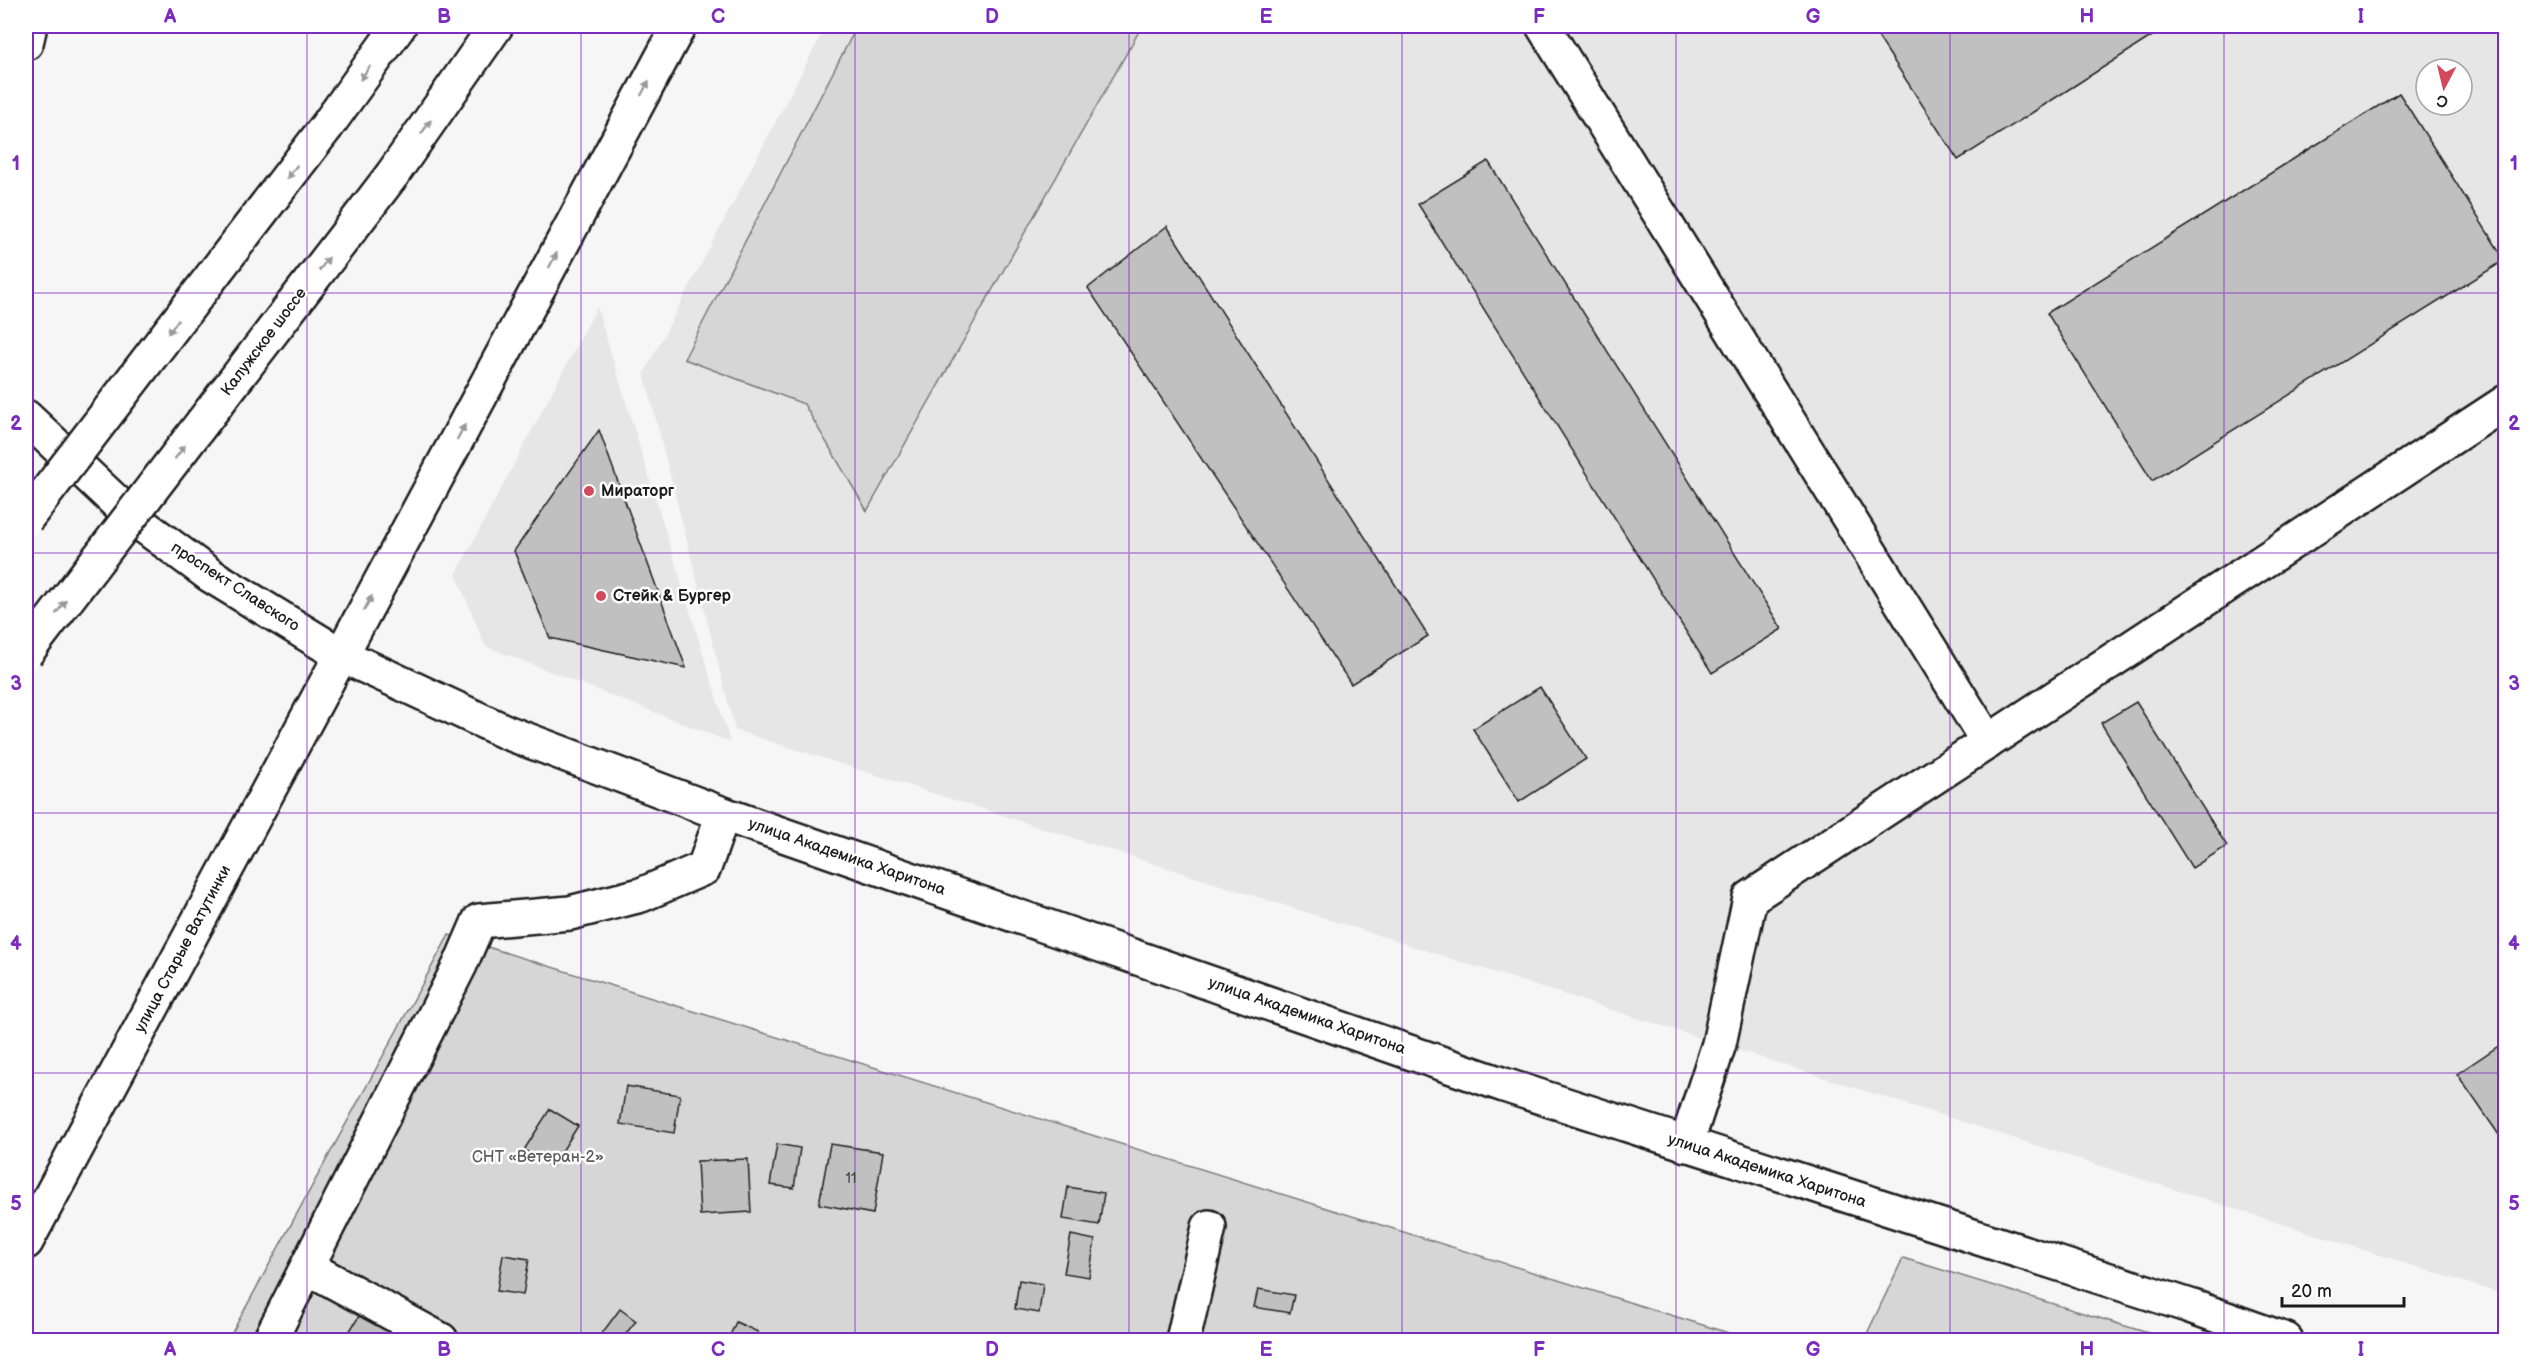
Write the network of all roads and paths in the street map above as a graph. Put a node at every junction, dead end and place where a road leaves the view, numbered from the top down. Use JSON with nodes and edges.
{"nodes":[{"id":1,"x":28,"y":26,"type":"edge"},
{"id":2,"x":399,"y":26,"type":"edge"},
{"id":3,"x":496,"y":26,"type":"edge"},
{"id":4,"x":679,"y":26,"type":"edge"},
{"id":5,"x":1543,"y":26,"type":"edge"},
{"id":6,"x":26,"y":33,"type":"edge"},
{"id":7,"x":26,"y":43,"type":"edge"},
{"id":8,"x":26,"y":390,"type":"edge"},
{"id":9,"x":2505,"y":402,"type":"edge"},
{"id":10,"x":26,"y":417,"type":"edge"},
{"id":11,"x":63,"y":450,"type":"junction"},
{"id":12,"x":26,"y":519,"type":"edge"},
{"id":13,"x":26,"y":653,"type":"edge"},
{"id":14,"x":341,"y":655,"type":"junction"},
{"id":15,"x":1988,"y":742,"type":"junction"},
{"id":16,"x":723,"y":814,"type":"junction"},
{"id":17,"x":1686,"y":1144,"type":"junction"},
{"id":18,"x":1209,"y":1227,"type":"dead end"},
{"id":19,"x":26,"y":1242,"type":"edge"},
{"id":20,"x":309,"y":1268,"type":"junction"},
{"id":21,"x":270,"y":1341,"type":"edge"},
{"id":22,"x":441,"y":1341,"type":"edge"},
{"id":23,"x":1183,"y":1341,"type":"edge"},
{"id":24,"x":2286,"y":1341,"type":"edge"}],
"edges":[{"from":1,"to":6,"type":"main road"},
{"from":1,"to":7,"type":"main road"},
{"from":2,"to":12,"type":"main road","one_way":true,"bridge":true},
{"from":13,"to":3,"type":"main road","name":"Калужское шоссе","one_way":true,"bridge":true},
{"from":14,"to":4,"type":"main road","one_way":true},
{"from":5,"to":15,"type":"main road"},
{"from":8,"to":11,"type":"main road"},
{"from":9,"to":15,"type":"main road"},
{"from":10,"to":11,"type":"main road","name":"проспект Славского"},
{"from":11,"to":14,"type":"main road","name":"проспект Славского"},
{"from":14,"to":16,"type":"main road","name":"улица Академика Харитона"},
{"from":14,"to":19,"type":"main road","name":"улица Старые Ватутинки"},
{"from":15,"to":17,"type":"main road"},
{"from":16,"to":17,"type":"main road","name":"улица Академика Харитона"},
{"from":16,"to":20,"type":"main road"},
{"from":17,"to":24,"type":"main road","name":"улица Академика Харитона"},
{"from":18,"to":23,"type":"main road"},
{"from":20,"to":21,"type":"main road"},
{"from":20,"to":22,"type":"main road"}]}
